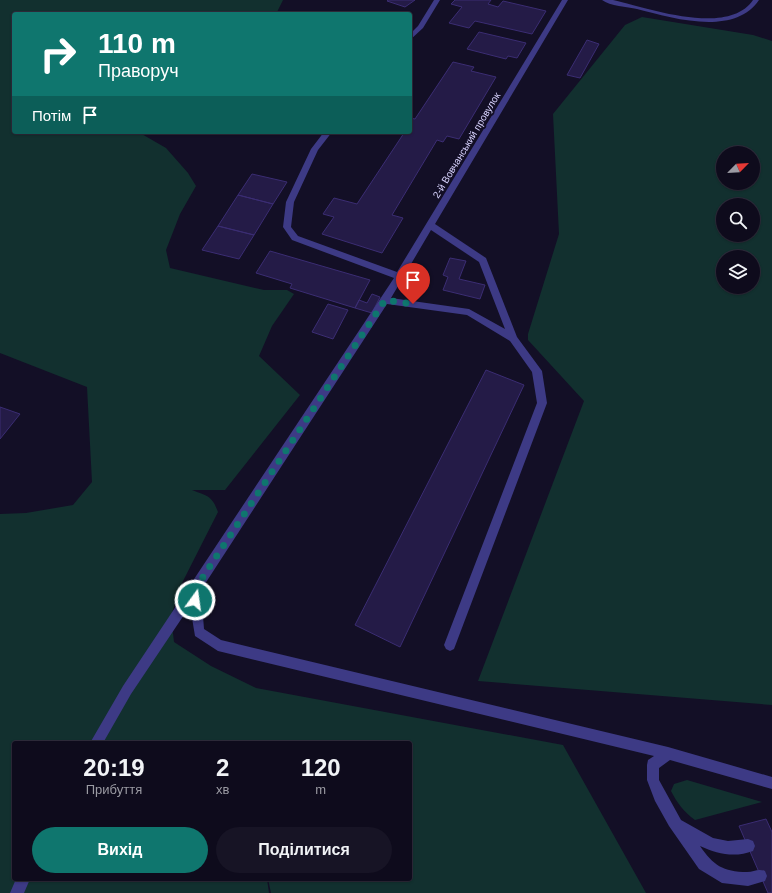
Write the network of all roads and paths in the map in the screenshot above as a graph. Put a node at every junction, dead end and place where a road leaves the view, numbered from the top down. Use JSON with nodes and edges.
{"nodes":[{"id":1,"x":437,"y":0,"type":"edge"},
{"id":2,"x":565,"y":0,"type":"edge"},
{"id":3,"x":605,"y":0,"type":"edge"},
{"id":4,"x":756,"y":0,"type":"edge"},
{"id":5,"x":412,"y":36,"type":"edge"},
{"id":6,"x":326,"y":134,"type":"edge"},
{"id":7,"x":430,"y":225,"type":"junction"},
{"id":8,"x":399,"y":276,"type":"junction"},
{"id":9,"x":385,"y":300,"type":"junction"},
{"id":10,"x":513,"y":338,"type":"junction"},
{"id":11,"x":195,"y":589,"type":"junction"},
{"id":12,"x":450,"y":645,"type":"dead end"},
{"id":13,"x":97,"y":741,"type":"edge"},
{"id":14,"x":668,"y":753,"type":"junction"},
{"id":15,"x":772,"y":783,"type":"edge"},
{"id":16,"x":674,"y":821,"type":"junction"},
{"id":17,"x":748,"y":846,"type":"dead end"},
{"id":18,"x":760,"y":876,"type":"dead end"},
{"id":19,"x":22,"y":881,"type":"edge"},
{"id":20,"x":17,"y":893,"type":"edge"}],
"edges":[{"from":1,"to":5,"type":"lane"},
{"from":2,"to":7,"type":"lane","name":"2-й Вовчанський провулок"},
{"from":3,"to":4,"type":"lane"},
{"from":6,"to":8,"type":"lane"},
{"from":7,"to":8,"type":"lane","name":"2-й Вовчанський провулок"},
{"from":7,"to":10,"type":"lane"},
{"from":8,"to":9,"type":"lane","name":"2-й Вовчанський провулок"},
{"from":9,"to":10,"type":"lane"},
{"from":9,"to":11,"type":"lane","name":"2-й Вовчанський провулок"},
{"from":10,"to":12,"type":"lane"},
{"from":11,"to":13,"type":"lane","name":"2-й Вовчанський провулок"},
{"from":11,"to":14,"type":"lane"},
{"from":14,"to":15,"type":"lane"},
{"from":14,"to":16,"type":"lane"},
{"from":16,"to":17,"type":"lane"},
{"from":16,"to":18,"type":"lane"},
{"from":19,"to":20,"type":"lane"}]}
